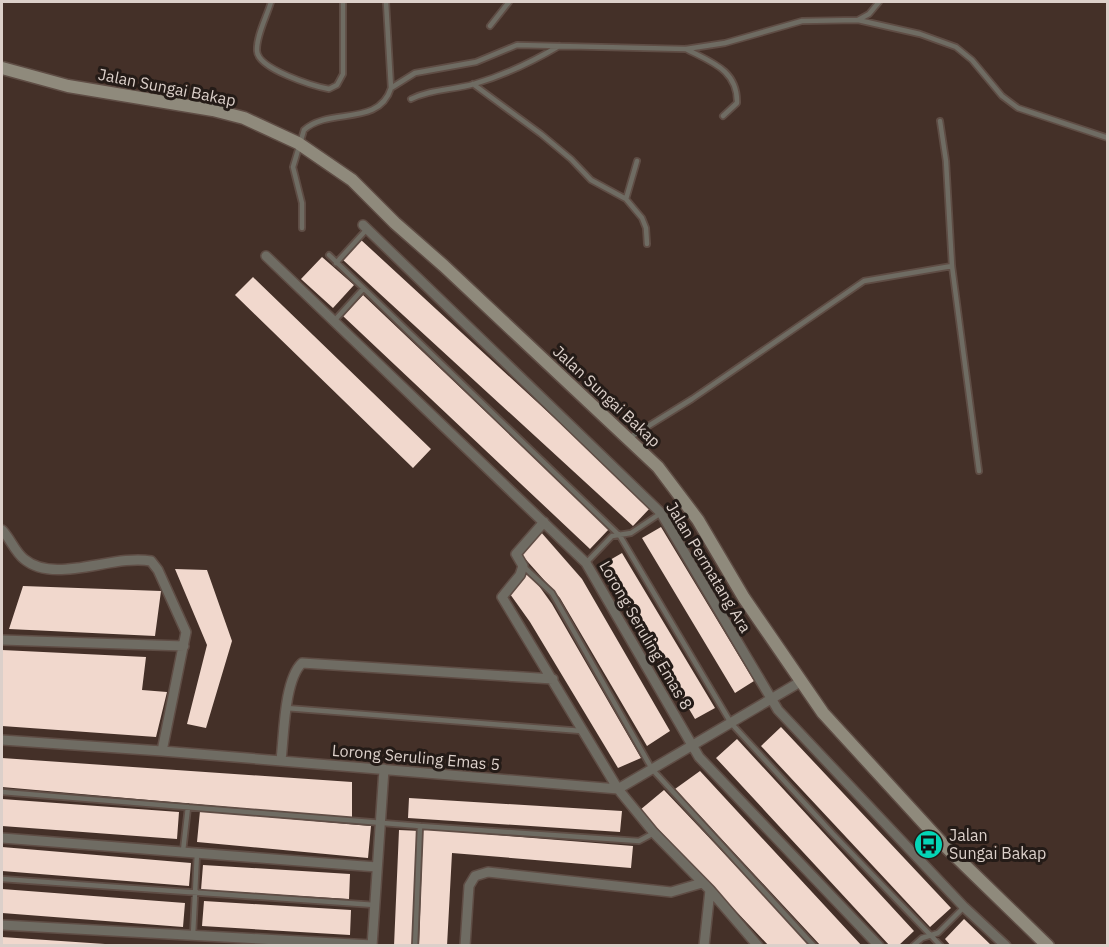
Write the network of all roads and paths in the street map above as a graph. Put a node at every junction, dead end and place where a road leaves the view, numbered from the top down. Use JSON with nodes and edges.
{"nodes":[{"id":1,"x":272,"y":2,"type":"edge"},
{"id":2,"x":343,"y":2,"type":"edge"},
{"id":3,"x":386,"y":2,"type":"edge"},
{"id":4,"x":509,"y":2,"type":"edge"},
{"id":5,"x":879,"y":2,"type":"edge"},
{"id":6,"x":858,"y":20,"type":"junction"},
{"id":7,"x":490,"y":26,"type":"dead end"},
{"id":8,"x":562,"y":45,"type":"junction"},
{"id":9,"x":686,"y":49,"type":"junction"},
{"id":10,"x":2,"y":68,"type":"edge"},
{"id":11,"x":473,"y":84,"type":"junction"},
{"id":12,"x":391,"y":88,"type":"junction"},
{"id":13,"x":411,"y":99,"type":"dead end"},
{"id":14,"x":723,"y":116,"type":"dead end"},
{"id":15,"x":940,"y":121,"type":"dead end"},
{"id":16,"x":1107,"y":138,"type":"edge"},
{"id":17,"x":298,"y":142,"type":"junction"},
{"id":18,"x":637,"y":161,"type":"dead end"},
{"id":19,"x":626,"y":199,"type":"junction"},
{"id":20,"x":365,"y":227,"type":"joint"},
{"id":21,"x":302,"y":228,"type":"dead end"},
{"id":22,"x":647,"y":244,"type":"dead end"},
{"id":23,"x":329,"y":255,"type":"dead end"},
{"id":24,"x":266,"y":256,"type":"dead end"},
{"id":25,"x":336,"y":263,"type":"junction"},
{"id":26,"x":952,"y":266,"type":"junction"},
{"id":27,"x":363,"y":289,"type":"junction"},
{"id":28,"x":334,"y":321,"type":"junction"},
{"id":29,"x":629,"y":438,"type":"junction"},
{"id":30,"x":979,"y":471,"type":"dead end"},
{"id":31,"x":662,"y":513,"type":"junction"},
{"id":32,"x":544,"y":522,"type":"junction"},
{"id":33,"x":2,"y":530,"type":"edge"},
{"id":34,"x":620,"y":536,"type":"junction"},
{"id":35,"x":586,"y":563,"type":"junction"},
{"id":36,"x":523,"y":566,"type":"junction"},
{"id":37,"x":2,"y":640,"type":"edge"},
{"id":38,"x":184,"y":646,"type":"junction"},
{"id":39,"x":553,"y":679,"type":"junction"},
{"id":40,"x":800,"y":682,"type":"junction"},
{"id":41,"x":770,"y":700,"type":"junction"},
{"id":42,"x":286,"y":708,"type":"junction"},
{"id":43,"x":731,"y":723,"type":"junction"},
{"id":44,"x":582,"y":731,"type":"junction"},
{"id":45,"x":2,"y":740,"type":"edge"},
{"id":46,"x":692,"y":745,"type":"junction"},
{"id":47,"x":162,"y":751,"type":"junction"},
{"id":48,"x":281,"y":760,"type":"junction"},
{"id":49,"x":384,"y":769,"type":"junction"},
{"id":50,"x":652,"y":769,"type":"junction"},
{"id":51,"x":618,"y":789,"type":"junction"},
{"id":52,"x":2,"y":792,"type":"edge"},
{"id":53,"x":188,"y":807,"type":"junction"},
{"id":54,"x":380,"y":824,"type":"junction"},
{"id":55,"x":420,"y":826,"type":"junction"},
{"id":56,"x":654,"y":833,"type":"junction"},
{"id":57,"x":2,"y":838,"type":"edge"},
{"id":58,"x":183,"y":852,"type":"junction"},
{"id":59,"x":197,"y":853,"type":"junction"},
{"id":60,"x":377,"y":867,"type":"junction"},
{"id":61,"x":2,"y":879,"type":"edge"},
{"id":62,"x":702,"y":883,"type":"junction"},
{"id":63,"x":710,"y":890,"type":"junction"},
{"id":64,"x":195,"y":892,"type":"junction"},
{"id":65,"x":375,"y":905,"type":"junction"},
{"id":66,"x":964,"y":907,"type":"junction"},
{"id":67,"x":2,"y":925,"type":"edge"},
{"id":68,"x":931,"y":935,"type":"junction"},
{"id":69,"x":193,"y":940,"type":"edge"},
{"id":70,"x":874,"y":944,"type":"edge"},
{"id":71,"x":372,"y":945,"type":"edge"},
{"id":72,"x":415,"y":945,"type":"edge"},
{"id":73,"x":465,"y":945,"type":"edge"},
{"id":74,"x":704,"y":945,"type":"edge"},
{"id":75,"x":758,"y":945,"type":"edge"},
{"id":76,"x":814,"y":945,"type":"edge"},
{"id":77,"x":914,"y":945,"type":"edge"},
{"id":78,"x":941,"y":945,"type":"edge"},
{"id":79,"x":1006,"y":945,"type":"edge"},
{"id":80,"x":1048,"y":945,"type":"edge"}],
"edges":[{"from":1,"to":2,"type":"lane"},
{"from":3,"to":12,"type":"lane"},
{"from":4,"to":7,"type":"lane"},
{"from":5,"to":6,"type":"lane"},
{"from":6,"to":9,"type":"lane"},
{"from":6,"to":16,"type":"lane"},
{"from":8,"to":9,"type":"lane"},
{"from":8,"to":11,"type":"lane"},
{"from":8,"to":12,"type":"lane"},
{"from":9,"to":14,"type":"lane"},
{"from":10,"to":17,"type":"main road","name":"Jalan Sungai Bakap"},
{"from":11,"to":13,"type":"lane"},
{"from":11,"to":19,"type":"lane"},
{"from":12,"to":17,"type":"lane"},
{"from":15,"to":26,"type":"lane"},
{"from":17,"to":21,"type":"lane"},
{"from":17,"to":29,"type":"main road","name":"Jalan Sungai Bakap"},
{"from":18,"to":19,"type":"lane"},
{"from":19,"to":22,"type":"lane"},
{"from":20,"to":25,"type":"lane"},
{"from":20,"to":31,"type":"street","name":"Jalan Permatang Ara"},
{"from":23,"to":25,"type":"lane"},
{"from":24,"to":28,"type":"street","name":"Lorong Seruling Emas 8"},
{"from":25,"to":27,"type":"lane"},
{"from":26,"to":29,"type":"lane"},
{"from":26,"to":30,"type":"lane"},
{"from":27,"to":28,"type":"lane"},
{"from":27,"to":34,"type":"lane"},
{"from":28,"to":32,"type":"street","name":"Lorong Seruling Emas 8"},
{"from":29,"to":40,"type":"main road","name":"Jalan Sungai Bakap"},
{"from":31,"to":34,"type":"lane"},
{"from":31,"to":41,"type":"street","name":"Jalan Permatang Ara"},
{"from":32,"to":35,"type":"street","name":"Lorong Seruling Emas 8"},
{"from":32,"to":36,"type":"street"},
{"from":33,"to":38,"type":"street"},
{"from":34,"to":35,"type":"lane"},
{"from":34,"to":43,"type":"lane"},
{"from":35,"to":46,"type":"street","name":"Lorong Seruling Emas 8"},
{"from":36,"to":39,"type":"street"},
{"from":36,"to":50,"type":"lane"},
{"from":37,"to":38,"type":"street"},
{"from":38,"to":47,"type":"street"},
{"from":39,"to":42,"type":"street"},
{"from":39,"to":44,"type":"street"},
{"from":40,"to":41,"type":"street"},
{"from":40,"to":80,"type":"main road","name":"Jalan Sungai Bakap"},
{"from":41,"to":43,"type":"street"},
{"from":41,"to":66,"type":"street","name":"Jalan Permatang Ara"},
{"from":42,"to":44,"type":"lane"},
{"from":42,"to":48,"type":"street"},
{"from":43,"to":46,"type":"street"},
{"from":43,"to":68,"type":"lane"},
{"from":44,"to":51,"type":"street"},
{"from":45,"to":47,"type":"street","name":"Lorong Seruling Emas 5"},
{"from":46,"to":50,"type":"street"},
{"from":46,"to":70,"type":"street","name":"Lorong Seruling Emas 8"},
{"from":47,"to":48,"type":"street","name":"Lorong Seruling Emas 5"},
{"from":48,"to":49,"type":"street","name":"Lorong Seruling Emas 5"},
{"from":49,"to":51,"type":"street","name":"Lorong Seruling Emas 5"},
{"from":49,"to":54,"type":"street"},
{"from":50,"to":51,"type":"street"},
{"from":50,"to":76,"type":"lane"},
{"from":51,"to":56,"type":"street"},
{"from":52,"to":53,"type":"lane"},
{"from":53,"to":54,"type":"lane"},
{"from":53,"to":58,"type":"lane"},
{"from":54,"to":55,"type":"lane"},
{"from":54,"to":60,"type":"street"},
{"from":55,"to":56,"type":"lane"},
{"from":55,"to":72,"type":"lane"},
{"from":56,"to":62,"type":"street"},
{"from":57,"to":58,"type":"street"},
{"from":58,"to":59,"type":"street"},
{"from":59,"to":60,"type":"street"},
{"from":59,"to":64,"type":"lane"},
{"from":60,"to":65,"type":"street"},
{"from":61,"to":64,"type":"lane"},
{"from":62,"to":63,"type":"street"},
{"from":62,"to":73,"type":"street"},
{"from":63,"to":74,"type":"street"},
{"from":63,"to":75,"type":"street"},
{"from":64,"to":65,"type":"lane"},
{"from":64,"to":69,"type":"lane"},
{"from":65,"to":71,"type":"street"},
{"from":66,"to":68,"type":"lane"},
{"from":66,"to":79,"type":"street","name":"Jalan Permatang Ara"},
{"from":67,"to":69,"type":"street"},
{"from":68,"to":77,"type":"lane"},
{"from":68,"to":78,"type":"lane"},
{"from":69,"to":71,"type":"street"}]}
